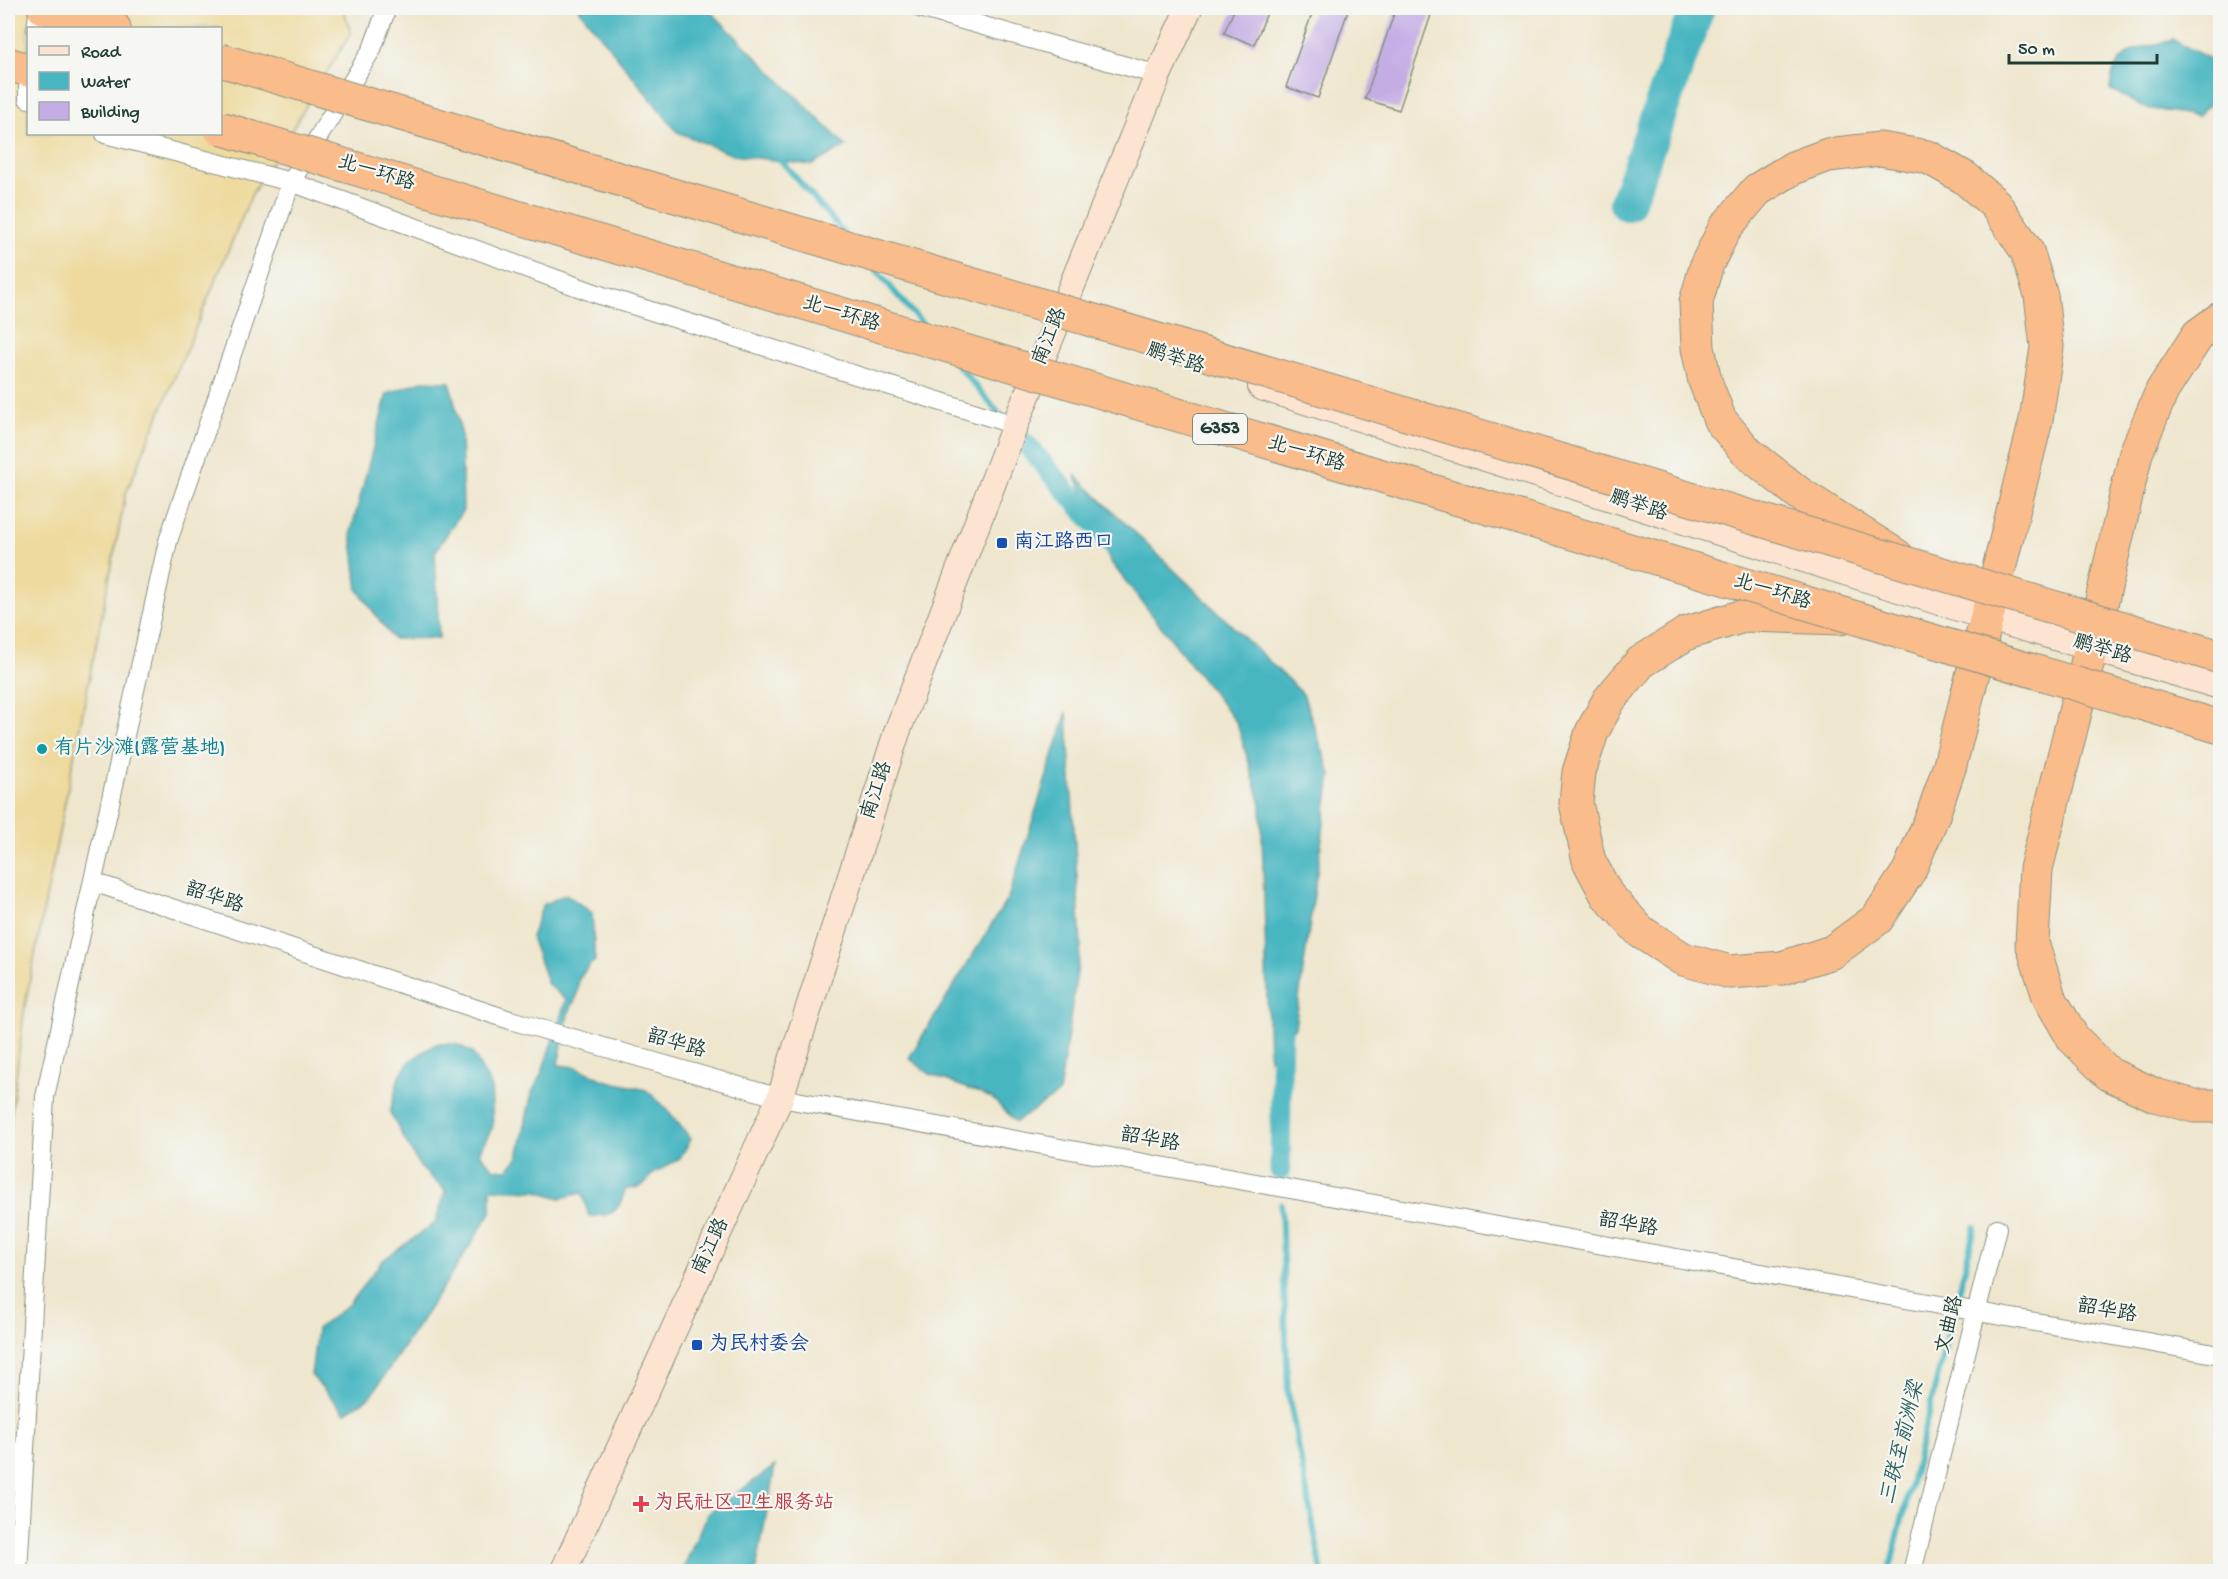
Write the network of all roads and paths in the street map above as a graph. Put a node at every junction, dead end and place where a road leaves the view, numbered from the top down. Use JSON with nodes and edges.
{"nodes":[{"id":1,"x":41,"y":8,"type":"edge"},
{"id":2,"x":387,"y":8,"type":"edge"},
{"id":3,"x":920,"y":8,"type":"edge"},
{"id":4,"x":1189,"y":8,"type":"edge"},
{"id":5,"x":36,"y":27,"type":"edge"},
{"id":6,"x":110,"y":27,"type":"edge"},
{"id":7,"x":222,"y":61,"type":"edge"},
{"id":8,"x":8,"y":64,"type":"edge"},
{"id":9,"x":27,"y":70,"type":"edge"},
{"id":10,"x":1158,"y":75,"type":"junction"},
{"id":11,"x":222,"y":129,"type":"edge"},
{"id":12,"x":109,"y":135,"type":"edge"},
{"id":13,"x":291,"y":182,"type":"junction"},
{"id":14,"x":2220,"y":319,"type":"edge"},
{"id":15,"x":1057,"y":323,"type":"junction"},
{"id":16,"x":1015,"y":425,"type":"junction"},
{"id":17,"x":1909,"y":564,"type":"junction"},
{"id":18,"x":1855,"y":618,"type":"junction"},
{"id":19,"x":1987,"y":618,"type":"junction"},
{"id":20,"x":2091,"y":648,"type":"junction"},
{"id":21,"x":2220,"y":657,"type":"edge"},
{"id":22,"x":2220,"y":686,"type":"edge"},
{"id":23,"x":2216,"y":727,"type":"edge"},
{"id":24,"x":93,"y":882,"type":"junction"},
{"id":25,"x":780,"y":1098,"type":"junction"},
{"id":26,"x":2220,"y":1106,"type":"edge"},
{"id":27,"x":1997,"y":1228,"type":"dead end"},
{"id":28,"x":1978,"y":1311,"type":"junction"},
{"id":29,"x":2220,"y":1356,"type":"edge"},
{"id":30,"x":18,"y":1572,"type":"edge"},
{"id":31,"x":563,"y":1572,"type":"edge"},
{"id":32,"x":1912,"y":1572,"type":"edge"}],
"edges":[{"from":1,"to":5,"type":"street"},
{"from":1,"to":6,"type":"highway"},
{"from":2,"to":13,"type":"street"},
{"from":3,"to":10,"type":"street"},
{"from":4,"to":10,"type":"main road","name":"南江路"},
{"from":7,"to":17,"type":"highway","bridge":true},
{"from":8,"to":9,"type":"highway"},
{"from":10,"to":15,"type":"main road","name":"南江路"},
{"from":11,"to":18,"type":"highway","name":"北一环路","number":"G353","bridge":true},
{"from":12,"to":13,"type":"street"},
{"from":13,"to":16,"type":"street"},
{"from":13,"to":24,"type":"street"},
{"from":14,"to":20,"type":"highway"},
{"from":15,"to":16,"type":"main road","name":"南江路"},
{"from":15,"to":19,"type":"main road","name":"鹏举路"},
{"from":16,"to":25,"type":"main road","name":"南江路"},
{"from":17,"to":19,"type":"highway","bridge":true},
{"from":17,"to":21,"type":"highway","bridge":true},
{"from":18,"to":19,"type":"highway","bridge":true},
{"from":18,"to":23,"type":"highway","name":"北一环路","number":"G353","bridge":true},
{"from":19,"to":20,"type":"main road","name":"鹏举路"},
{"from":20,"to":22,"type":"main road","name":"鹏举路"},
{"from":20,"to":26,"type":"highway"},
{"from":24,"to":25,"type":"street","name":"韶华路"},
{"from":24,"to":30,"type":"street"},
{"from":25,"to":28,"type":"street","name":"韶华路"},
{"from":25,"to":31,"type":"main road","name":"南江路"},
{"from":27,"to":28,"type":"street","name":"文曲路"},
{"from":28,"to":29,"type":"street","name":"韶华路"},
{"from":28,"to":32,"type":"street","name":"文曲路"}]}
